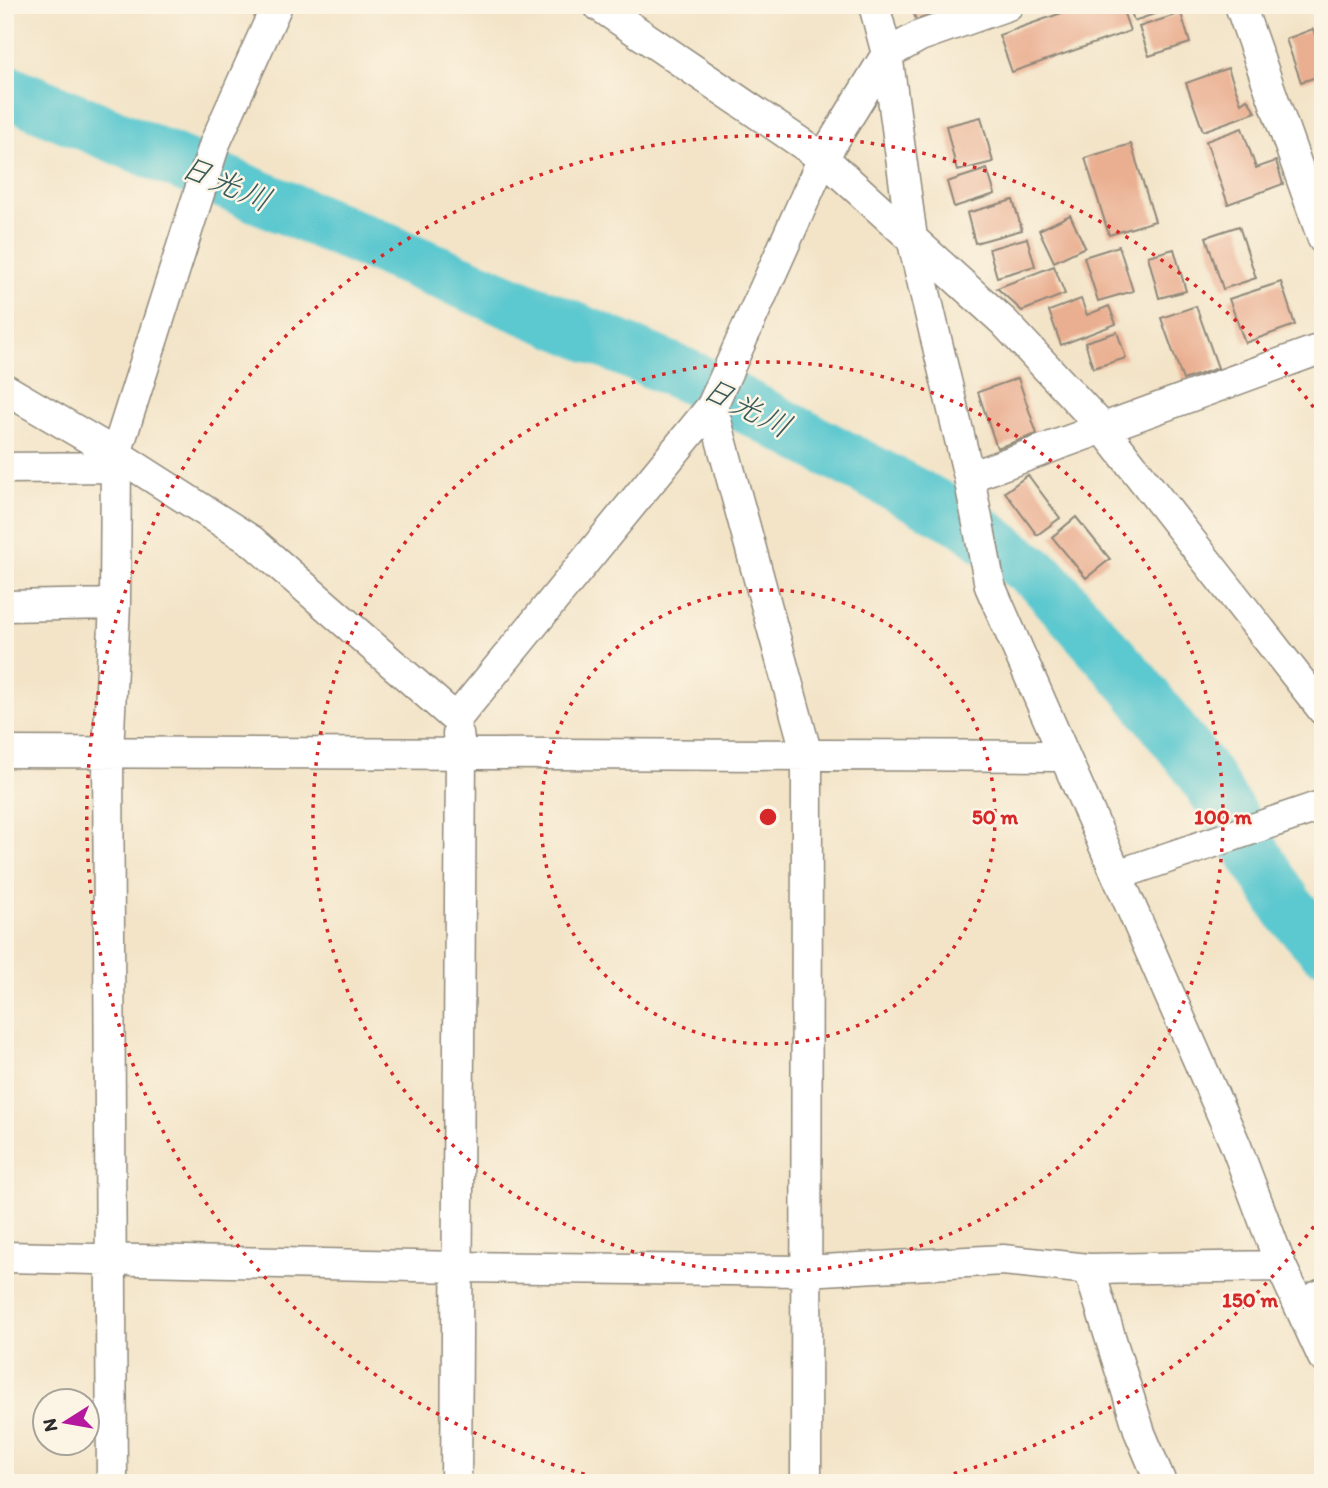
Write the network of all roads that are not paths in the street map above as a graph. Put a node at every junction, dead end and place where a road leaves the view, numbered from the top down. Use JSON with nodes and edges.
{"nodes":[{"id":1,"x":278,"y":5,"type":"edge"},
{"id":2,"x":598,"y":5,"type":"edge"},
{"id":3,"x":874,"y":5,"type":"edge"},
{"id":4,"x":1008,"y":5,"type":"edge"},
{"id":5,"x":1240,"y":5,"type":"edge"},
{"id":6,"x":887,"y":54,"type":"junction"},
{"id":7,"x":823,"y":158,"type":"junction"},
{"id":8,"x":912,"y":237,"type":"junction"},
{"id":9,"x":1323,"y":239,"type":"edge"},
{"id":10,"x":1323,"y":348,"type":"edge"},
{"id":11,"x":5,"y":389,"type":"edge"},
{"id":12,"x":713,"y":405,"type":"junction"},
{"id":13,"x":1102,"y":427,"type":"junction"},
{"id":14,"x":116,"y":460,"type":"junction"},
{"id":15,"x":5,"y":468,"type":"edge"},
{"id":16,"x":969,"y":477,"type":"junction"},
{"id":17,"x":115,"y":604,"type":"junction"},
{"id":18,"x":5,"y":606,"type":"edge"},
{"id":19,"x":1323,"y":710,"type":"edge"},
{"id":20,"x":456,"y":719,"type":"junction"},
{"id":21,"x":5,"y":752,"type":"edge"},
{"id":22,"x":108,"y":753,"type":"junction"},
{"id":23,"x":461,"y":754,"type":"junction"},
{"id":24,"x":807,"y":755,"type":"junction"},
{"id":25,"x":1064,"y":756,"type":"junction"},
{"id":26,"x":1323,"y":805,"type":"edge"},
{"id":27,"x":1117,"y":876,"type":"junction"},
{"id":28,"x":5,"y":1257,"type":"edge"},
{"id":29,"x":113,"y":1259,"type":"junction"},
{"id":30,"x":1281,"y":1266,"type":"junction"},
{"id":31,"x":459,"y":1268,"type":"junction"},
{"id":32,"x":1089,"y":1269,"type":"junction"},
{"id":33,"x":806,"y":1270,"type":"junction"},
{"id":34,"x":1312,"y":1299,"type":"edge"},
{"id":35,"x":1323,"y":1357,"type":"edge"},
{"id":36,"x":112,"y":1483,"type":"edge"},
{"id":37,"x":456,"y":1483,"type":"edge"},
{"id":38,"x":806,"y":1483,"type":"edge"},
{"id":39,"x":1161,"y":1483,"type":"edge"}],
"edges":[{"from":1,"to":14,"type":"street"},
{"from":2,"to":7,"type":"street"},
{"from":3,"to":6,"type":"street"},
{"from":4,"to":6,"type":"street"},
{"from":5,"to":9,"type":"street"},
{"from":6,"to":7,"type":"street"},
{"from":6,"to":8,"type":"street"},
{"from":7,"to":8,"type":"street"},
{"from":7,"to":12,"type":"street"},
{"from":8,"to":13,"type":"street"},
{"from":8,"to":16,"type":"street"},
{"from":10,"to":13,"type":"street"},
{"from":11,"to":14,"type":"street"},
{"from":12,"to":20,"type":"street"},
{"from":12,"to":24,"type":"street"},
{"from":13,"to":16,"type":"street"},
{"from":13,"to":19,"type":"street"},
{"from":14,"to":15,"type":"street"},
{"from":14,"to":17,"type":"street"},
{"from":14,"to":20,"type":"street"},
{"from":16,"to":25,"type":"street"},
{"from":17,"to":18,"type":"street"},
{"from":17,"to":22,"type":"street"},
{"from":20,"to":23,"type":"street"},
{"from":21,"to":22,"type":"street"},
{"from":22,"to":23,"type":"street"},
{"from":22,"to":29,"type":"street"},
{"from":23,"to":24,"type":"street"},
{"from":23,"to":31,"type":"street"},
{"from":24,"to":25,"type":"street"},
{"from":24,"to":33,"type":"street"},
{"from":25,"to":27,"type":"street"},
{"from":26,"to":27,"type":"street"},
{"from":27,"to":30,"type":"street"},
{"from":28,"to":29,"type":"street"},
{"from":29,"to":31,"type":"street"},
{"from":29,"to":36,"type":"street"},
{"from":30,"to":32,"type":"street"},
{"from":30,"to":34,"type":"street"},
{"from":31,"to":33,"type":"street"},
{"from":31,"to":37,"type":"street"},
{"from":32,"to":33,"type":"street"},
{"from":32,"to":39,"type":"street"},
{"from":33,"to":38,"type":"street"},
{"from":34,"to":35,"type":"street"}]}
